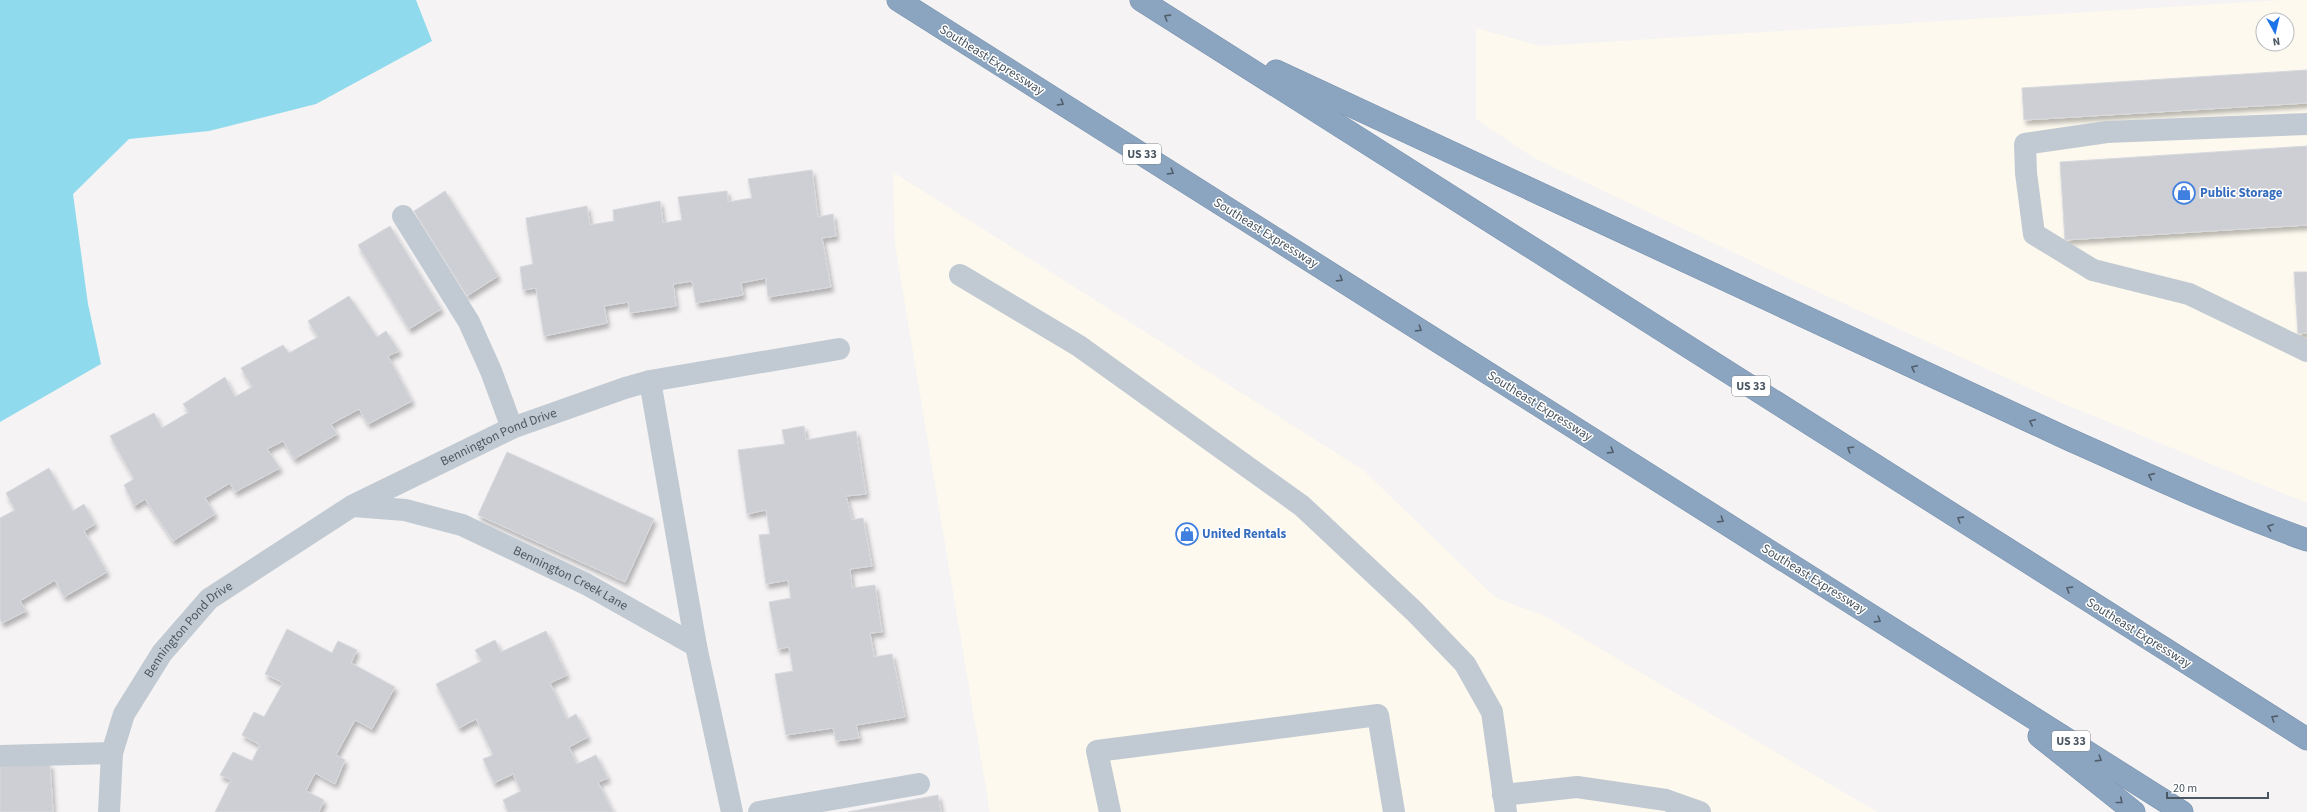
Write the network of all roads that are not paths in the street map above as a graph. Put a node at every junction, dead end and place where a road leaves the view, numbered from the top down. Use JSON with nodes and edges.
{"nodes":[{"id":1,"x":898,"y":0,"type":"edge"},
{"id":2,"x":1141,"y":0,"type":"edge"},
{"id":3,"x":1194,"y":33,"type":"junction"},
{"id":4,"x":2307,"y":124,"type":"edge"},
{"id":5,"x":403,"y":216,"type":"dead end"},
{"id":6,"x":960,"y":275,"type":"dead end"},
{"id":7,"x":839,"y":349,"type":"dead end"},
{"id":8,"x":2307,"y":351,"type":"edge"},
{"id":9,"x":650,"y":381,"type":"junction"},
{"id":10,"x":512,"y":428,"type":"junction"},
{"id":11,"x":352,"y":506,"type":"junction"},
{"id":12,"x":2307,"y":540,"type":"edge"},
{"id":13,"x":696,"y":646,"type":"junction"},
{"id":14,"x":1959,"y":671,"type":"junction"},
{"id":15,"x":2307,"y":739,"type":"edge"},
{"id":16,"x":112,"y":753,"type":"junction"},
{"id":17,"x":0,"y":756,"type":"edge"},
{"id":18,"x":919,"y":784,"type":"dead end"},
{"id":19,"x":1504,"y":803,"type":"edge"},
{"id":20,"x":109,"y":812,"type":"edge"},
{"id":21,"x":732,"y":812,"type":"edge"},
{"id":22,"x":759,"y":812,"type":"edge"},
{"id":23,"x":1110,"y":812,"type":"edge"},
{"id":24,"x":1394,"y":812,"type":"edge"},
{"id":25,"x":1700,"y":812,"type":"edge"},
{"id":26,"x":2134,"y":812,"type":"edge"},
{"id":27,"x":2182,"y":812,"type":"edge"}],
"edges":[{"from":1,"to":14,"type":"highway","name":"Southeast Expressway","number":"US 33","one_way":true},
{"from":3,"to":2,"type":"highway","name":"Southeast Expressway","number":"US 33","one_way":true},
{"from":12,"to":3,"type":"highway","one_way":true},
{"from":15,"to":3,"type":"highway","name":"Southeast Expressway","number":"US 33","one_way":true},
{"from":4,"to":8,"type":"street"},
{"from":5,"to":10,"type":"street"},
{"from":6,"to":19,"type":"street"},
{"from":7,"to":9,"type":"street","name":"Bennington Pond Drive"},
{"from":9,"to":10,"type":"street","name":"Bennington Pond Drive"},
{"from":9,"to":13,"type":"street"},
{"from":10,"to":11,"type":"street","name":"Bennington Pond Drive"},
{"from":11,"to":13,"type":"street","name":"Bennington Creek Lane"},
{"from":11,"to":16,"type":"street","name":"Bennington Pond Drive"},
{"from":13,"to":21,"type":"street"},
{"from":14,"to":26,"type":"highway","one_way":true},
{"from":14,"to":27,"type":"highway","name":"Southeast Expressway","number":"US 33","one_way":true},
{"from":16,"to":17,"type":"street"},
{"from":16,"to":20,"type":"street","name":"Bennington Pond Drive"},
{"from":18,"to":22,"type":"street"},
{"from":19,"to":25,"type":"street"},
{"from":23,"to":24,"type":"street"}]}
